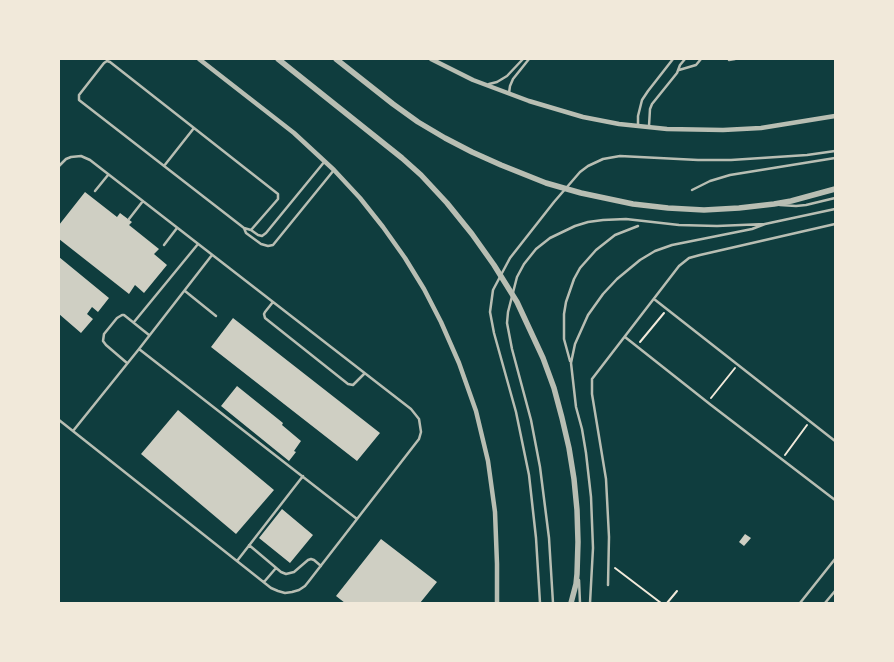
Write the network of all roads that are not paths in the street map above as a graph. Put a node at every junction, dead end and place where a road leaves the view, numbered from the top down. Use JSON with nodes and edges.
{"nodes":[{"id":1,"x":199,"y":59,"type":"edge"},
{"id":2,"x":278,"y":59,"type":"edge"},
{"id":3,"x":336,"y":59,"type":"edge"},
{"id":4,"x":431,"y":59,"type":"edge"},
{"id":5,"x":523,"y":59,"type":"edge"},
{"id":6,"x":529,"y":59,"type":"edge"},
{"id":7,"x":672,"y":59,"type":"edge"},
{"id":8,"x":684,"y":59,"type":"edge"},
{"id":9,"x":701,"y":59,"type":"edge"},
{"id":10,"x":735,"y":59,"type":"edge"},
{"id":11,"x":729,"y":60,"type":"edge"},
{"id":12,"x":679,"y":70,"type":"junction"},
{"id":13,"x":485,"y":85,"type":"junction"},
{"id":14,"x":509,"y":94,"type":"junction"},
{"id":15,"x":835,"y":116,"type":"edge"},
{"id":16,"x":638,"y":126,"type":"junction"},
{"id":17,"x":194,"y":128,"type":"junction"},
{"id":18,"x":648,"y":128,"type":"junction"},
{"id":19,"x":835,"y":151,"type":"edge"},
{"id":20,"x":835,"y":158,"type":"edge"},
{"id":21,"x":325,"y":161,"type":"junction"},
{"id":22,"x":59,"y":166,"type":"edge"},
{"id":23,"x":164,"y":166,"type":"junction"},
{"id":24,"x":334,"y":170,"type":"junction"},
{"id":25,"x":108,"y":174,"type":"junction"},
{"id":26,"x":835,"y":189,"type":"edge"},
{"id":27,"x":692,"y":190,"type":"dead end"},
{"id":28,"x":95,"y":191,"type":"dead end"},
{"id":29,"x":835,"y":198,"type":"edge"},
{"id":30,"x":143,"y":201,"type":"junction"},
{"id":31,"x":774,"y":204,"type":"junction"},
{"id":32,"x":835,"y":209,"type":"edge"},
{"id":33,"x":129,"y":218,"type":"dead end"},
{"id":34,"x":765,"y":224,"type":"junction"},
{"id":35,"x":835,"y":224,"type":"edge"},
{"id":36,"x":638,"y":226,"type":"dead end"},
{"id":37,"x":178,"y":228,"type":"junction"},
{"id":38,"x":244,"y":228,"type":"junction"},
{"id":39,"x":251,"y":230,"type":"junction"},
{"id":40,"x":198,"y":244,"type":"junction"},
{"id":41,"x":164,"y":245,"type":"dead end"},
{"id":42,"x":212,"y":255,"type":"junction"},
{"id":43,"x":185,"y":290,"type":"junction"},
{"id":44,"x":654,"y":299,"type":"junction"},
{"id":45,"x":273,"y":302,"type":"junction"},
{"id":46,"x":216,"y":316,"type":"dead end"},
{"id":47,"x":134,"y":322,"type":"junction"},
{"id":48,"x":150,"y":335,"type":"junction"},
{"id":49,"x":625,"y":337,"type":"junction"},
{"id":50,"x":139,"y":349,"type":"junction"},
{"id":51,"x":127,"y":363,"type":"junction"},
{"id":52,"x":571,"y":363,"type":"junction"},
{"id":53,"x":364,"y":373,"type":"junction"},
{"id":54,"x":59,"y":420,"type":"edge"},
{"id":55,"x":73,"y":431,"type":"junction"},
{"id":56,"x":835,"y":441,"type":"edge"},
{"id":57,"x":303,"y":476,"type":"junction"},
{"id":58,"x":835,"y":500,"type":"edge"},
{"id":59,"x":358,"y":519,"type":"junction"},
{"id":60,"x":249,"y":545,"type":"junction"},
{"id":61,"x":835,"y":559,"type":"edge"},
{"id":62,"x":237,"y":561,"type":"junction"},
{"id":63,"x":321,"y":566,"type":"junction"},
{"id":64,"x":276,"y":568,"type":"junction"},
{"id":65,"x":577,"y":574,"type":"junction"},
{"id":66,"x":264,"y":582,"type":"junction"},
{"id":67,"x":608,"y":585,"type":"dead end"},
{"id":68,"x":835,"y":591,"type":"edge"},
{"id":69,"x":496,"y":603,"type":"edge"},
{"id":70,"x":540,"y":603,"type":"edge"},
{"id":71,"x":553,"y":603,"type":"edge"},
{"id":72,"x":571,"y":603,"type":"edge"},
{"id":73,"x":580,"y":603,"type":"edge"},
{"id":74,"x":590,"y":603,"type":"edge"},
{"id":75,"x":800,"y":603,"type":"edge"},
{"id":76,"x":825,"y":603,"type":"edge"}],
"edges":[{"from":1,"to":21,"type":"street"},
{"from":2,"to":65,"type":"street"},
{"from":3,"to":31,"type":"street"},
{"from":4,"to":13,"type":"street"},
{"from":5,"to":13,"type":"lane"},
{"from":6,"to":14,"type":"lane"},
{"from":7,"to":16,"type":"lane"},
{"from":8,"to":12,"type":"lane"},
{"from":9,"to":12,"type":"lane"},
{"from":10,"to":11,"type":"lane"},
{"from":12,"to":18,"type":"lane"},
{"from":13,"to":14,"type":"street"},
{"from":14,"to":16,"type":"street"},
{"from":15,"to":18,"type":"street"},
{"from":16,"to":18,"type":"street"},
{"from":17,"to":23,"type":"lane"},
{"from":17,"to":23,"type":"lane"},
{"from":17,"to":39,"type":"lane"},
{"from":19,"to":70,"type":"lane"},
{"from":20,"to":27,"type":"lane"},
{"from":21,"to":24,"type":"street"},
{"from":21,"to":39,"type":"lane"},
{"from":22,"to":25,"type":"lane"},
{"from":23,"to":38,"type":"lane"},
{"from":24,"to":38,"type":"lane"},
{"from":24,"to":69,"type":"street"},
{"from":25,"to":28,"type":"lane"},
{"from":25,"to":30,"type":"lane"},
{"from":26,"to":31,"type":"street"},
{"from":29,"to":31,"type":"lane"},
{"from":30,"to":33,"type":"lane"},
{"from":30,"to":37,"type":"lane"},
{"from":32,"to":34,"type":"lane"},
{"from":34,"to":52,"type":"lane"},
{"from":34,"to":71,"type":"lane"},
{"from":35,"to":44,"type":"lane"},
{"from":36,"to":52,"type":"lane"},
{"from":37,"to":40,"type":"lane"},
{"from":37,"to":41,"type":"lane"},
{"from":38,"to":39,"type":"lane"},
{"from":40,"to":42,"type":"lane"},
{"from":40,"to":47,"type":"lane"},
{"from":42,"to":43,"type":"lane"},
{"from":42,"to":45,"type":"lane"},
{"from":43,"to":46,"type":"lane"},
{"from":43,"to":48,"type":"lane"},
{"from":44,"to":49,"type":"lane"},
{"from":44,"to":56,"type":"lane"},
{"from":45,"to":53,"type":"lane"},
{"from":45,"to":53,"type":"lane"},
{"from":47,"to":48,"type":"lane"},
{"from":47,"to":51,"type":"lane"},
{"from":48,"to":50,"type":"lane"},
{"from":49,"to":58,"type":"lane"},
{"from":49,"to":67,"type":"lane"},
{"from":50,"to":51,"type":"lane"},
{"from":50,"to":57,"type":"lane"},
{"from":51,"to":55,"type":"lane"},
{"from":52,"to":74,"type":"lane"},
{"from":53,"to":59,"type":"lane"},
{"from":54,"to":55,"type":"lane"},
{"from":55,"to":62,"type":"lane"},
{"from":57,"to":59,"type":"lane"},
{"from":57,"to":60,"type":"lane"},
{"from":59,"to":63,"type":"lane"},
{"from":60,"to":62,"type":"lane"},
{"from":60,"to":64,"type":"lane"},
{"from":61,"to":75,"type":"lane"},
{"from":62,"to":66,"type":"lane"},
{"from":63,"to":64,"type":"lane"},
{"from":63,"to":66,"type":"lane"},
{"from":64,"to":66,"type":"lane"},
{"from":65,"to":72,"type":"street"},
{"from":65,"to":73,"type":"lane"},
{"from":68,"to":76,"type":"lane"}]}
